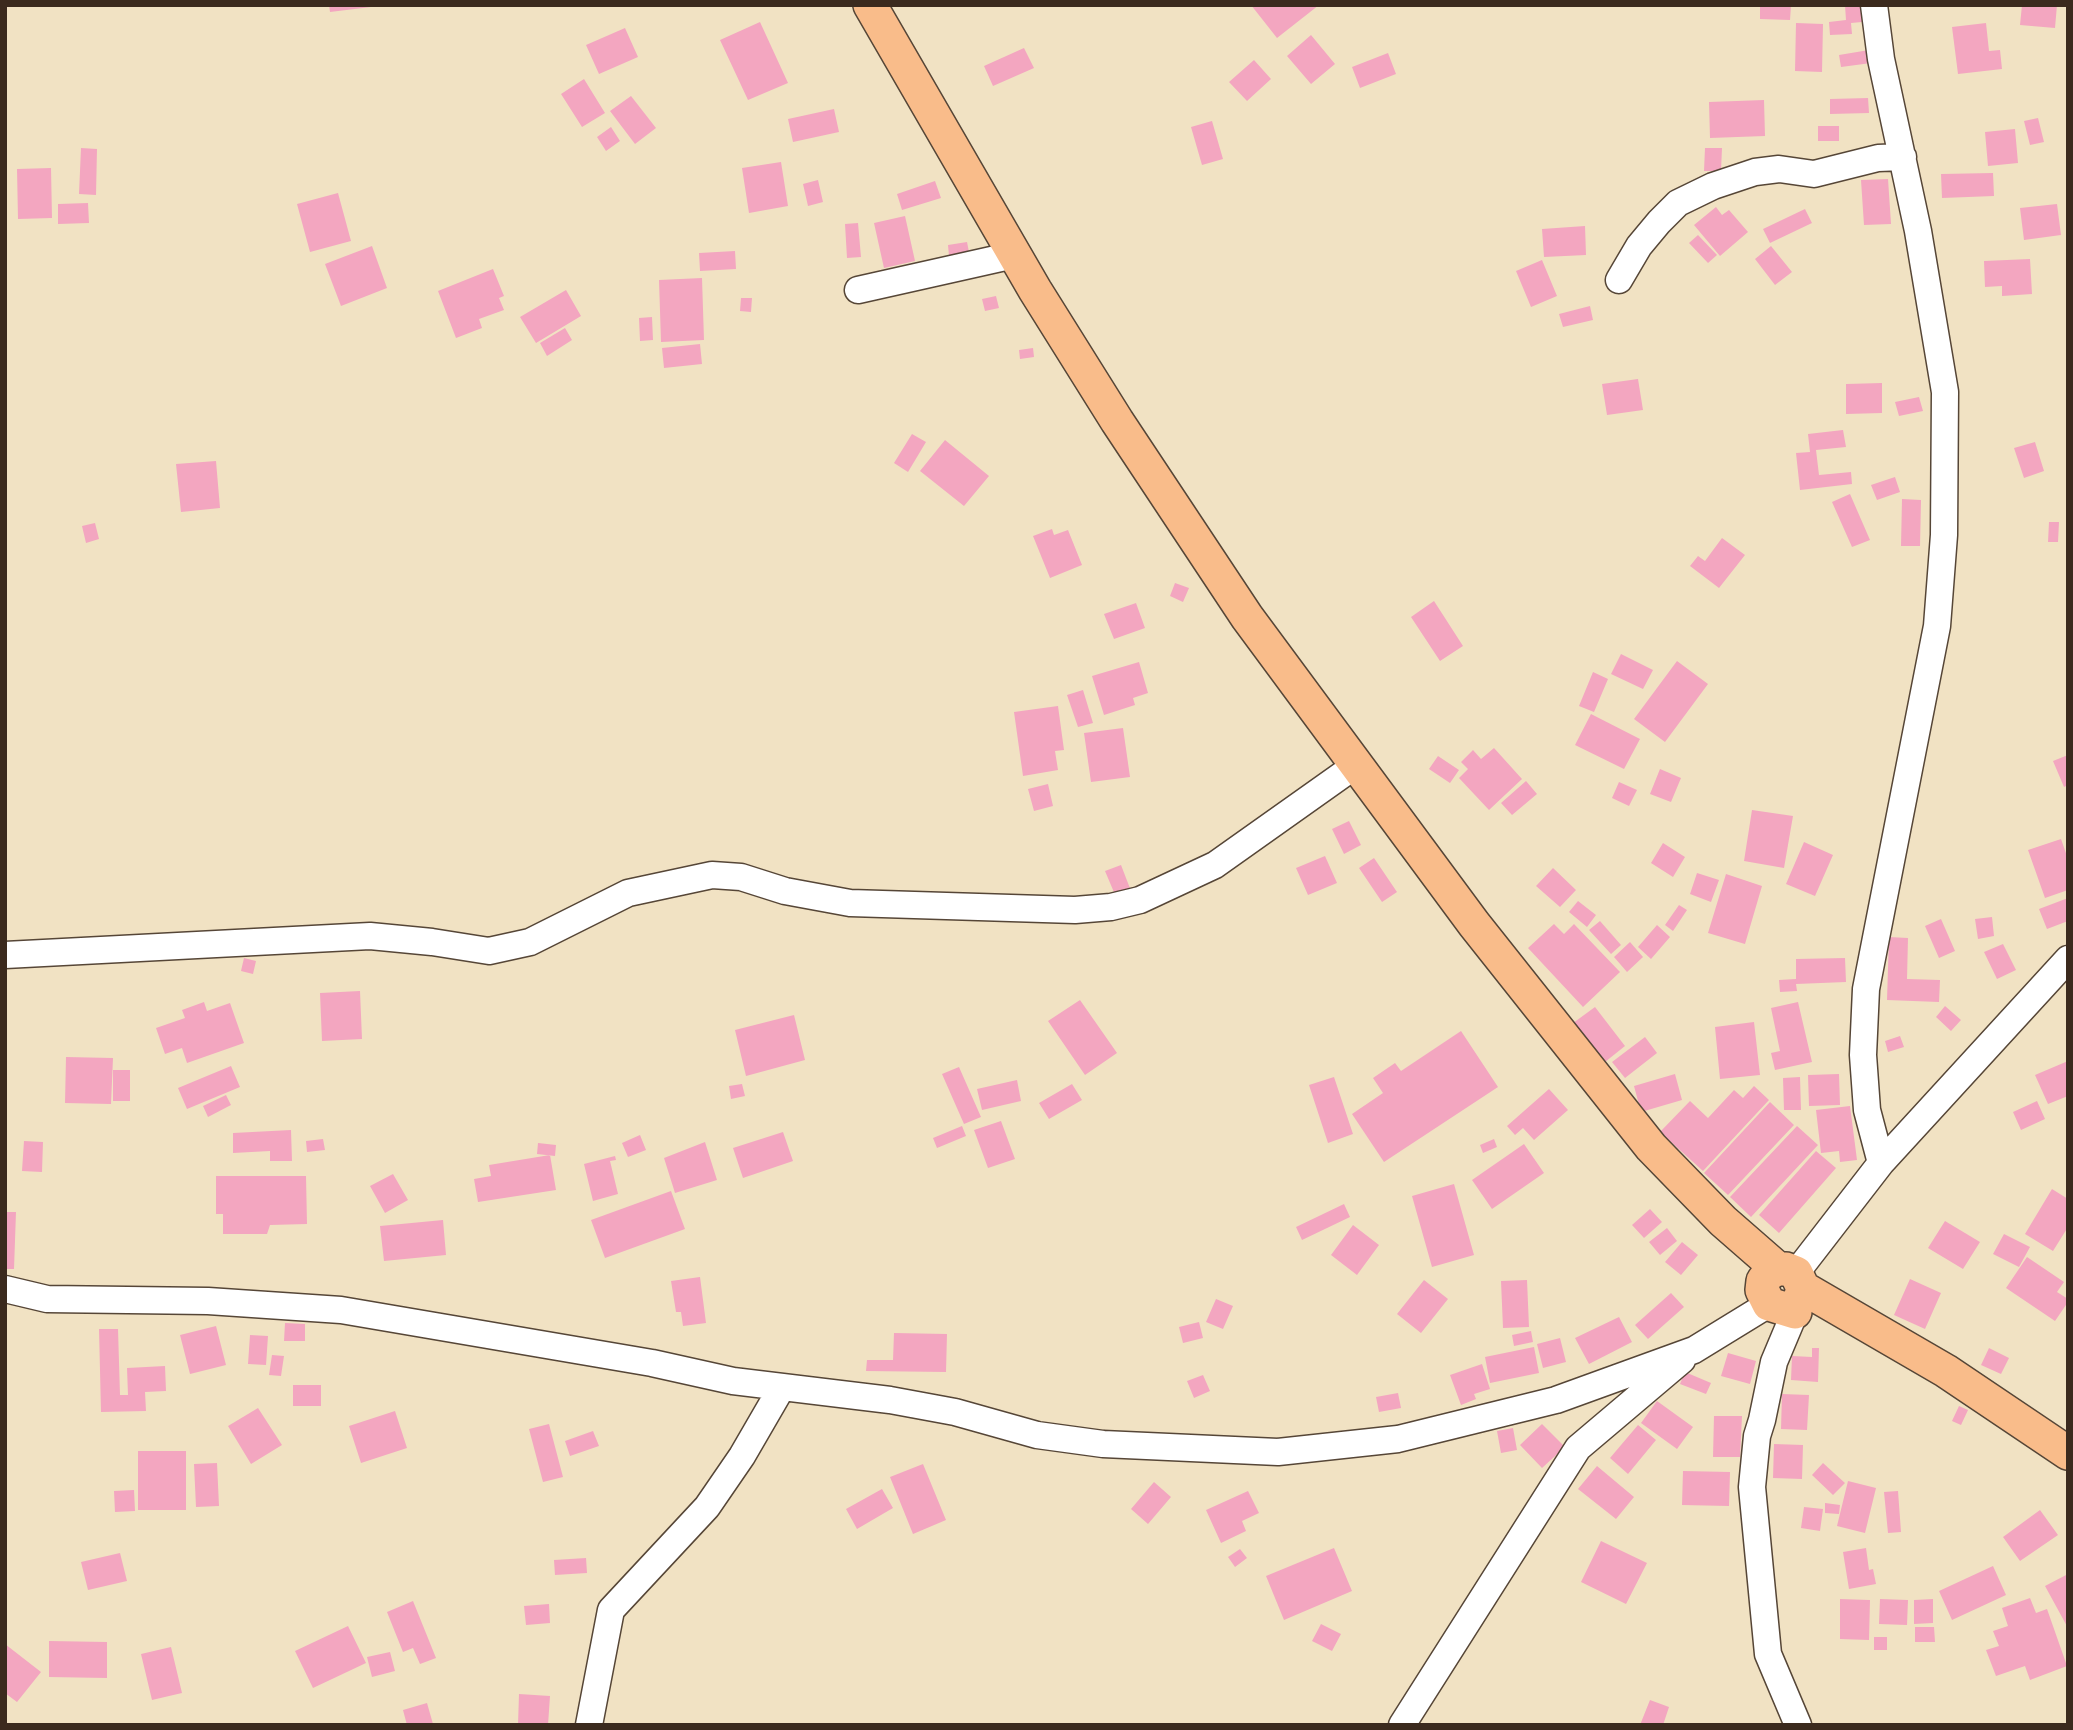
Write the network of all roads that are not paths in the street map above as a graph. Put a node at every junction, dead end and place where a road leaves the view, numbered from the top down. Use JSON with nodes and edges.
{"nodes":[{"id":1,"x":870,"y":5,"type":"edge"},
{"id":2,"x":1874,"y":5,"type":"edge"},
{"id":3,"x":1903,"y":157,"type":"junction"},
{"id":4,"x":1014,"y":255,"type":"junction"},
{"id":5,"x":1619,"y":280,"type":"dead end"},
{"id":6,"x":858,"y":290,"type":"dead end"},
{"id":7,"x":1356,"y":765,"type":"junction"},
{"id":8,"x":5,"y":955,"type":"edge"},
{"id":9,"x":2068,"y":958,"type":"edge"},
{"id":10,"x":1881,"y":1163,"type":"junction"},
{"id":11,"x":5,"y":1289,"type":"edge"},
{"id":12,"x":1785,"y":1292,"type":"junction"},
{"id":13,"x":1695,"y":1349,"type":"junction"},
{"id":14,"x":782,"y":1387,"type":"junction"},
{"id":15,"x":2068,"y":1453,"type":"edge"},
{"id":16,"x":589,"y":1725,"type":"edge"},
{"id":17,"x":1402,"y":1725,"type":"edge"},
{"id":18,"x":1798,"y":1725,"type":"edge"}],
"edges":[{"from":1,"to":4,"type":"main road"},
{"from":2,"to":3,"type":"street"},
{"from":3,"to":5,"type":"street"},
{"from":3,"to":10,"type":"street"},
{"from":4,"to":6,"type":"street"},
{"from":4,"to":7,"type":"main road"},
{"from":7,"to":8,"type":"street"},
{"from":7,"to":12,"type":"main road"},
{"from":9,"to":10,"type":"street"},
{"from":10,"to":12,"type":"street"},
{"from":11,"to":14,"type":"street"},
{"from":12,"to":13,"type":"street"},
{"from":12,"to":15,"type":"main road"},
{"from":12,"to":18,"type":"street"},
{"from":13,"to":14,"type":"street"},
{"from":13,"to":17,"type":"street"},
{"from":14,"to":16,"type":"street"}]}
